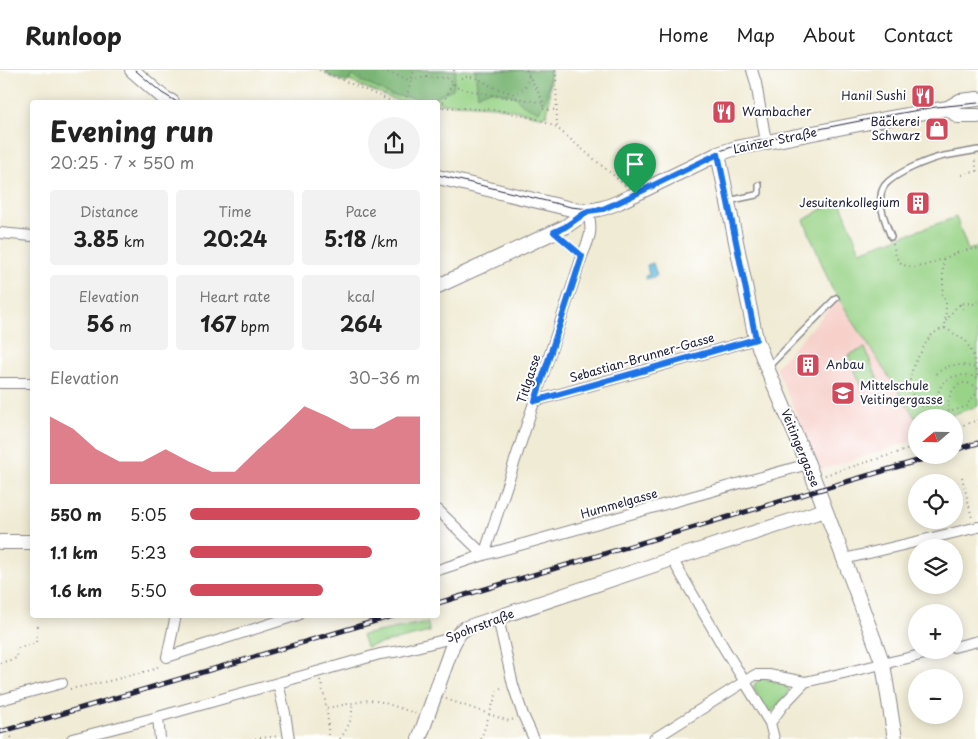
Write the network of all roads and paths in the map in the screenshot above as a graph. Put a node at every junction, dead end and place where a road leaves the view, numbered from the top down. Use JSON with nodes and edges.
{"nodes":[{"id":1,"x":132,"y":70,"type":"edge"},
{"id":2,"x":319,"y":70,"type":"edge"},
{"id":3,"x":357,"y":70,"type":"edge"},
{"id":4,"x":373,"y":70,"type":"edge"},
{"id":5,"x":414,"y":70,"type":"edge"},
{"id":6,"x":526,"y":70,"type":"edge"},
{"id":7,"x":556,"y":70,"type":"edge"},
{"id":8,"x":752,"y":70,"type":"edge"},
{"id":9,"x":529,"y":76,"type":"junction"},
{"id":10,"x":461,"y":78,"type":"dead end"},
{"id":11,"x":412,"y":79,"type":"junction"},
{"id":12,"x":453,"y":82,"type":"junction"},
{"id":13,"x":360,"y":88,"type":"junction"},
{"id":14,"x":168,"y":100,"type":"edge"},
{"id":15,"x":387,"y":100,"type":"edge"},
{"id":16,"x":406,"y":100,"type":"edge"},
{"id":17,"x":544,"y":103,"type":"junction"},
{"id":18,"x":441,"y":107,"type":"joint"},
{"id":19,"x":977,"y":107,"type":"edge"},
{"id":20,"x":557,"y":110,"type":"junction"},
{"id":21,"x":557,"y":128,"type":"junction"},
{"id":22,"x":766,"y":142,"type":"junction"},
{"id":23,"x":976,"y":150,"type":"edge"},
{"id":24,"x":718,"y":154,"type":"junction"},
{"id":25,"x":978,"y":171,"type":"edge"},
{"id":26,"x":962,"y":175,"type":"dead end"},
{"id":27,"x":440,"y":177,"type":"edge"},
{"id":28,"x":759,"y":185,"type":"dead end"},
{"id":29,"x":635,"y":194,"type":"junction"},
{"id":30,"x":728,"y":201,"type":"junction"},
{"id":31,"x":588,"y":211,"type":"junction"},
{"id":32,"x":554,"y":232,"type":"junction"},
{"id":33,"x":0,"y":233,"type":"edge"},
{"id":34,"x":30,"y":236,"type":"edge"},
{"id":35,"x":891,"y":237,"type":"joint"},
{"id":36,"x":978,"y":249,"type":"edge"},
{"id":37,"x":582,"y":256,"type":"junction"},
{"id":38,"x":943,"y":259,"type":"junction"},
{"id":39,"x":440,"y":285,"type":"edge"},
{"id":40,"x":836,"y":298,"type":"dead end"},
{"id":41,"x":978,"y":301,"type":"edge"},
{"id":42,"x":960,"y":304,"type":"junction"},
{"id":43,"x":965,"y":312,"type":"dead end"},
{"id":44,"x":946,"y":321,"type":"junction"},
{"id":45,"x":945,"y":328,"type":"junction"},
{"id":46,"x":756,"y":339,"type":"junction"},
{"id":47,"x":766,"y":368,"type":"junction"},
{"id":48,"x":977,"y":368,"type":"edge"},
{"id":49,"x":936,"y":374,"type":"dead end"},
{"id":50,"x":978,"y":377,"type":"edge"},
{"id":51,"x":0,"y":383,"type":"edge"},
{"id":52,"x":30,"y":383,"type":"edge"},
{"id":53,"x":978,"y":388,"type":"edge"},
{"id":54,"x":978,"y":392,"type":"edge"},
{"id":55,"x":535,"y":401,"type":"junction"},
{"id":56,"x":978,"y":420,"type":"edge"},
{"id":57,"x":963,"y":425,"type":"edge"},
{"id":58,"x":908,"y":449,"type":"edge"},
{"id":59,"x":808,"y":464,"type":"junction"},
{"id":60,"x":813,"y":478,"type":"junction"},
{"id":61,"x":963,"y":480,"type":"edge"},
{"id":62,"x":825,"y":510,"type":"junction"},
{"id":63,"x":440,"y":512,"type":"edge"},
{"id":64,"x":976,"y":527,"type":"edge"},
{"id":65,"x":0,"y":542,"type":"edge"},
{"id":66,"x":30,"y":542,"type":"edge"},
{"id":67,"x":484,"y":555,"type":"junction"},
{"id":68,"x":672,"y":559,"type":"junction"},
{"id":69,"x":844,"y":559,"type":"junction"},
{"id":70,"x":440,"y":569,"type":"edge"},
{"id":71,"x":175,"y":618,"type":"edge"},
{"id":72,"x":289,"y":618,"type":"edge"},
{"id":73,"x":498,"y":618,"type":"junction"},
{"id":74,"x":38,"y":622,"type":"dead end"},
{"id":75,"x":456,"y":637,"type":"junction"},
{"id":76,"x":978,"y":641,"type":"edge"},
{"id":77,"x":963,"y":645,"type":"edge"},
{"id":78,"x":167,"y":658,"type":"junction"},
{"id":79,"x":908,"y":658,"type":"edge"},
{"id":80,"x":0,"y":663,"type":"edge"},
{"id":81,"x":883,"y":664,"type":"junction"},
{"id":82,"x":320,"y":680,"type":"dead end"},
{"id":83,"x":745,"y":681,"type":"junction"},
{"id":84,"x":805,"y":682,"type":"junction"},
{"id":85,"x":62,"y":683,"type":"joint"},
{"id":86,"x":278,"y":683,"type":"junction"},
{"id":87,"x":513,"y":684,"type":"junction"},
{"id":88,"x":434,"y":695,"type":"junction"},
{"id":89,"x":0,"y":700,"type":"edge"},
{"id":90,"x":352,"y":703,"type":"junction"},
{"id":91,"x":327,"y":708,"type":"junction"},
{"id":92,"x":489,"y":714,"type":"junction"},
{"id":93,"x":524,"y":715,"type":"junction"},
{"id":94,"x":158,"y":716,"type":"junction"},
{"id":95,"x":426,"y":717,"type":"junction"},
{"id":96,"x":770,"y":724,"type":"junction"},
{"id":97,"x":288,"y":737,"type":"edge"},
{"id":98,"x":72,"y":739,"type":"edge"},
{"id":99,"x":160,"y":739,"type":"edge"},
{"id":100,"x":250,"y":739,"type":"edge"},
{"id":101,"x":328,"y":739,"type":"edge"},
{"id":102,"x":340,"y":739,"type":"edge"},
{"id":103,"x":419,"y":739,"type":"edge"},
{"id":104,"x":481,"y":739,"type":"edge"},
{"id":105,"x":534,"y":739,"type":"edge"},
{"id":106,"x":654,"y":739,"type":"edge"},
{"id":107,"x":774,"y":739,"type":"edge"},
{"id":108,"x":895,"y":739,"type":"edge"}],
"edges":[{"from":1,"to":14,"type":"street"},
{"from":2,"to":13,"type":"path"},
{"from":3,"to":13,"type":"path"},
{"from":4,"to":11,"type":"path"},
{"from":5,"to":11,"type":"path"},
{"from":6,"to":9,"type":"path"},
{"from":7,"to":20,"type":"path"},
{"from":8,"to":22,"type":"street"},
{"from":9,"to":10,"type":"path"},
{"from":9,"to":17,"type":"path"},
{"from":11,"to":12,"type":"path"},
{"from":11,"to":16,"type":"path"},
{"from":12,"to":17,"type":"path"},
{"from":12,"to":18,"type":"path"},
{"from":13,"to":15,"type":"path"},
{"from":17,"to":20,"type":"path"},
{"from":18,"to":21,"type":"path"},
{"from":19,"to":22,"type":"street","name":"Lainzer Straße"},
{"from":20,"to":21,"type":"path"},
{"from":21,"to":29,"type":"path"},
{"from":22,"to":24,"type":"street","name":"Lainzer Straße"},
{"from":23,"to":25,"type":"path"},
{"from":23,"to":35,"type":"lane"},
{"from":24,"to":29,"type":"street","name":"Lainzer Straße"},
{"from":24,"to":30,"type":"street","name":"Veitingergasse"},
{"from":25,"to":26,"type":"path"},
{"from":27,"to":31,"type":"street","name":"Lainzer Straße"},
{"from":28,"to":30,"type":"lane"},
{"from":29,"to":31,"type":"street","name":"Lainzer Straße"},
{"from":30,"to":46,"type":"street","name":"Veitingergasse"},
{"from":31,"to":32,"type":"street"},
{"from":31,"to":37,"type":"street","name":"Titlgasse"},
{"from":32,"to":37,"type":"lane"},
{"from":32,"to":39,"type":"street"},
{"from":33,"to":34,"type":"street"},
{"from":35,"to":38,"type":"path"},
{"from":36,"to":38,"type":"path"},
{"from":37,"to":55,"type":"street","name":"Titlgasse"},
{"from":38,"to":44,"type":"path"},
{"from":40,"to":47,"type":"lane"},
{"from":41,"to":42,"type":"path"},
{"from":42,"to":43,"type":"path"},
{"from":42,"to":44,"type":"path"},
{"from":44,"to":45,"type":"path"},
{"from":45,"to":48,"type":"path"},
{"from":45,"to":50,"type":"path"},
{"from":46,"to":47,"type":"street","name":"Veitingergasse"},
{"from":46,"to":55,"type":"street","name":"Sebastian-Brunner-Gasse"},
{"from":47,"to":59,"type":"street","name":"Veitingergasse"},
{"from":48,"to":49,"type":"path"},
{"from":48,"to":50,"type":"path"},
{"from":51,"to":52,"type":"street"},
{"from":53,"to":54,"type":"path"},
{"from":55,"to":67,"type":"street","name":"Titlgasse"},
{"from":56,"to":57,"type":"path"},
{"from":58,"to":60,"type":"path"},
{"from":59,"to":60,"type":"street","name":"Veitingergasse"},
{"from":59,"to":67,"type":"street","name":"Hummelgasse"},
{"from":60,"to":62,"type":"street","name":"Veitingergasse"},
{"from":61,"to":64,"type":"path"},
{"from":62,"to":68,"type":"street","name":"Spohrstraße"},
{"from":62,"to":69,"type":"street","name":"Veitingergasse"},
{"from":63,"to":67,"type":"street"},
{"from":64,"to":69,"type":"street"},
{"from":65,"to":66,"type":"street"},
{"from":67,"to":70,"type":"street","name":"Hummelgasse"},
{"from":68,"to":73,"type":"street","name":"Spohrstraße"},
{"from":68,"to":83,"type":"street"},
{"from":69,"to":81,"type":"street","name":"Veitingergasse"},
{"from":71,"to":78,"type":"street"},
{"from":72,"to":78,"type":"street"},
{"from":73,"to":75,"type":"street","name":"Spohrstraße"},
{"from":73,"to":87,"type":"street"},
{"from":74,"to":80,"type":"path"},
{"from":75,"to":86,"type":"street","name":"Spohrstraße"},
{"from":75,"to":88,"type":"street"},
{"from":76,"to":77,"type":"street"},
{"from":78,"to":85,"type":"path"},
{"from":79,"to":81,"type":"street"},
{"from":81,"to":84,"type":"street"},
{"from":81,"to":108,"type":"street","name":"Veitingergasse"},
{"from":82,"to":91,"type":"path"},
{"from":83,"to":84,"type":"street"},
{"from":83,"to":96,"type":"street"},
{"from":83,"to":106,"type":"street"},
{"from":84,"to":96,"type":"street"},
{"from":85,"to":89,"type":"street"},
{"from":86,"to":94,"type":"street","name":"Spohrstraße"},
{"from":86,"to":97,"type":"street"},
{"from":87,"to":92,"type":"path"},
{"from":87,"to":93,"type":"street"},
{"from":88,"to":92,"type":"path"},
{"from":88,"to":95,"type":"street"},
{"from":90,"to":91,"type":"path"},
{"from":90,"to":95,"type":"path"},
{"from":90,"to":102,"type":"path"},
{"from":91,"to":101,"type":"path"},
{"from":92,"to":93,"type":"path"},
{"from":92,"to":104,"type":"path"},
{"from":93,"to":105,"type":"street"},
{"from":94,"to":98,"type":"street","name":"Spohrstraße"},
{"from":94,"to":99,"type":"street"},
{"from":95,"to":103,"type":"street"},
{"from":96,"to":107,"type":"street"},
{"from":97,"to":100,"type":"path"}]}
